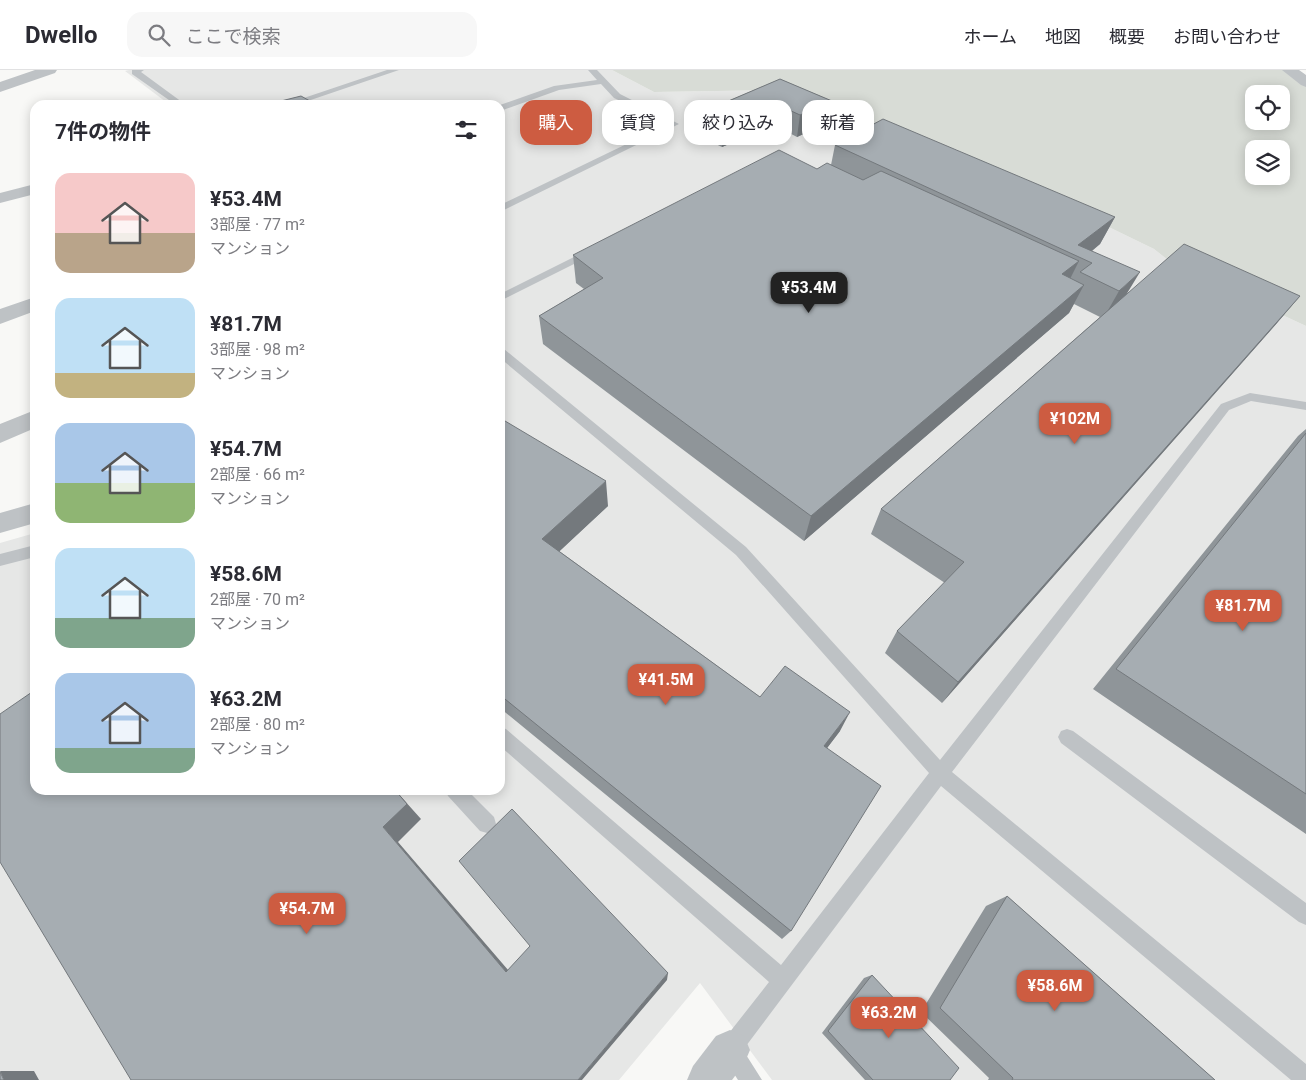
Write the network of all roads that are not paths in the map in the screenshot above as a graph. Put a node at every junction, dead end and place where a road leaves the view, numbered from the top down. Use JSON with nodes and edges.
{"nodes":[{"id":1,"x":50,"y":70,"type":"edge"},
{"id":2,"x":140,"y":70,"type":"edge"},
{"id":3,"x":396,"y":70,"type":"edge"},
{"id":4,"x":592,"y":70,"type":"edge"},
{"id":5,"x":1289,"y":70,"type":"edge"},
{"id":6,"x":604,"y":81,"type":"junction"},
{"id":7,"x":1306,"y":82,"type":"edge"},
{"id":8,"x":0,"y":87,"type":"edge"},
{"id":9,"x":175,"y":100,"type":"edge"},
{"id":10,"x":303,"y":100,"type":"edge"},
{"id":11,"x":505,"y":106,"type":"edge"},
{"id":12,"x":30,"y":190,"type":"edge"},
{"id":13,"x":0,"y":198,"type":"edge"},
{"id":14,"x":505,"y":208,"type":"edge"},
{"id":15,"x":605,"y":245,"type":"edge"},
{"id":16,"x":505,"y":295,"type":"edge"},
{"id":17,"x":30,"y":305,"type":"edge"},
{"id":18,"x":2,"y":313,"type":"edge"},
{"id":19,"x":505,"y":360,"type":"edge"},
{"id":20,"x":1306,"y":406,"type":"edge"},
{"id":21,"x":30,"y":420,"type":"edge"},
{"id":22,"x":0,"y":434,"type":"edge"},
{"id":23,"x":30,"y":514,"type":"edge"},
{"id":24,"x":0,"y":523,"type":"edge"},
{"id":25,"x":30,"y":552,"type":"edge"},
{"id":26,"x":0,"y":560,"type":"edge"},
{"id":27,"x":1067,"y":737,"type":"dead end"},
{"id":28,"x":505,"y":739,"type":"edge"},
{"id":29,"x":940,"y":773,"type":"junction"},
{"id":30,"x":459,"y":795,"type":"edge"},
{"id":31,"x":487,"y":824,"type":"dead end"},
{"id":32,"x":1306,"y":915,"type":"edge"},
{"id":33,"x":784,"y":981,"type":"junction"},
{"id":34,"x":740,"y":1065,"type":"edge"},
{"id":35,"x":1306,"y":1078,"type":"edge"},
{"id":36,"x":707,"y":1080,"type":"edge"}],
"edges":[{"from":1,"to":8,"type":"street"},
{"from":2,"to":9,"type":"lane"},
{"from":3,"to":10,"type":"lane"},
{"from":4,"to":6,"type":"lane"},
{"from":5,"to":7,"type":"street"},
{"from":6,"to":11,"type":"lane"},
{"from":6,"to":14,"type":"lane"},
{"from":12,"to":13,"type":"street"},
{"from":15,"to":16,"type":"lane"},
{"from":17,"to":18,"type":"street"},
{"from":19,"to":29,"type":"lane"},
{"from":20,"to":29,"type":"lane"},
{"from":21,"to":22,"type":"street"},
{"from":23,"to":24,"type":"street"},
{"from":25,"to":26,"type":"lane"},
{"from":27,"to":32,"type":"lane"},
{"from":28,"to":33,"type":"lane"},
{"from":29,"to":33,"type":"lane"},
{"from":29,"to":35,"type":"lane"},
{"from":30,"to":31,"type":"lane"},
{"from":33,"to":34,"type":"lane"},
{"from":34,"to":36,"type":"street"}]}
